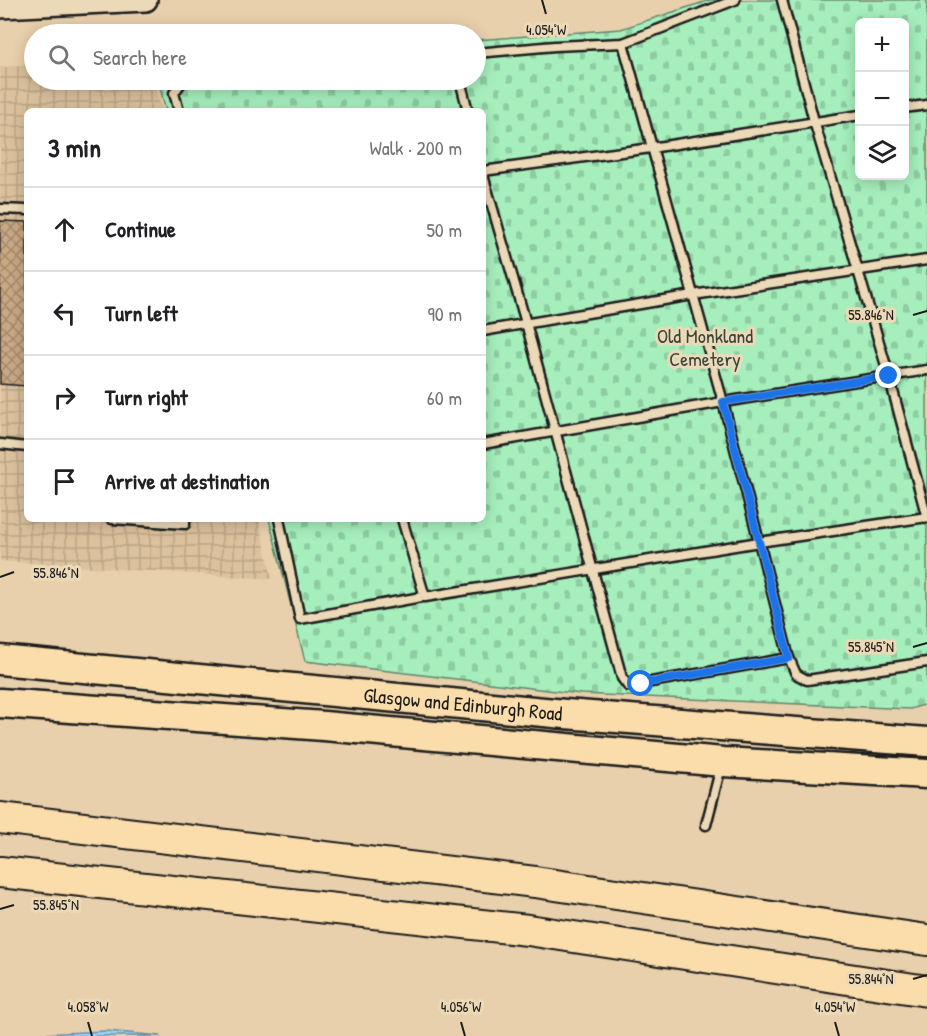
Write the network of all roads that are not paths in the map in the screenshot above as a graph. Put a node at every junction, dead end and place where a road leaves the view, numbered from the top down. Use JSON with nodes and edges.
{"nodes":[{"id":1,"x":146,"y":0,"type":"edge"},
{"id":2,"x":735,"y":0,"type":"edge"},
{"id":3,"x":782,"y":0,"type":"edge"},
{"id":4,"x":0,"y":7,"type":"edge"},
{"id":5,"x":622,"y":43,"type":"junction"},
{"id":6,"x":486,"y":52,"type":"edge"},
{"id":7,"x":176,"y":90,"type":"edge"},
{"id":8,"x":463,"y":90,"type":"edge"},
{"id":9,"x":927,"y":105,"type":"edge"},
{"id":10,"x":909,"y":107,"type":"edge"},
{"id":11,"x":178,"y":108,"type":"edge"},
{"id":12,"x":467,"y":108,"type":"edge"},
{"id":13,"x":855,"y":116,"type":"edge"},
{"id":14,"x":814,"y":121,"type":"junction"},
{"id":15,"x":651,"y":148,"type":"junction"},
{"id":16,"x":486,"y":171,"type":"edge"},
{"id":17,"x":486,"y":185,"type":"edge"},
{"id":18,"x":0,"y":209,"type":"edge"},
{"id":19,"x":24,"y":210,"type":"edge"},
{"id":20,"x":927,"y":260,"type":"edge"},
{"id":21,"x":857,"y":269,"type":"junction"},
{"id":22,"x":693,"y":295,"type":"junction"},
{"id":23,"x":526,"y":323,"type":"junction"},
{"id":24,"x":486,"y":330,"type":"edge"},
{"id":25,"x":927,"y":370,"type":"edge"},
{"id":26,"x":889,"y":376,"type":"junction"},
{"id":27,"x":723,"y":402,"type":"junction"},
{"id":28,"x":555,"y":431,"type":"junction"},
{"id":29,"x":486,"y":443,"type":"edge"},
{"id":30,"x":0,"y":444,"type":"edge"},
{"id":31,"x":24,"y":447,"type":"edge"},
{"id":32,"x":927,"y":518,"type":"edge"},
{"id":33,"x":156,"y":522,"type":"edge"},
{"id":34,"x":185,"y":522,"type":"edge"},
{"id":35,"x":280,"y":522,"type":"edge"},
{"id":36,"x":403,"y":522,"type":"edge"},
{"id":37,"x":759,"y":542,"type":"junction"},
{"id":38,"x":593,"y":570,"type":"junction"},
{"id":39,"x":427,"y":596,"type":"junction"},
{"id":40,"x":789,"y":658,"type":"junction"},
{"id":41,"x":0,"y":660,"type":"edge"},
{"id":42,"x":927,"y":662,"type":"edge"},
{"id":43,"x":0,"y":703,"type":"edge"},
{"id":44,"x":927,"y":742,"type":"edge"},
{"id":45,"x":723,"y":762,"type":"junction"},
{"id":46,"x":927,"y":774,"type":"edge"},
{"id":47,"x":0,"y":818,"type":"edge"},
{"id":48,"x":706,"y":825,"type":"dead end"},
{"id":49,"x":0,"y":872,"type":"edge"},
{"id":50,"x":927,"y":940,"type":"edge"},
{"id":51,"x":927,"y":991,"type":"edge"}],
"edges":[{"from":1,"to":4,"type":"street"},
{"from":2,"to":5,"type":"lane"},
{"from":3,"to":14,"type":"lane"},
{"from":5,"to":6,"type":"lane"},
{"from":5,"to":15,"type":"lane"},
{"from":7,"to":11,"type":"lane"},
{"from":8,"to":12,"type":"lane"},
{"from":9,"to":10,"type":"lane"},
{"from":13,"to":14,"type":"lane"},
{"from":14,"to":15,"type":"lane"},
{"from":14,"to":21,"type":"lane"},
{"from":15,"to":16,"type":"lane"},
{"from":15,"to":22,"type":"lane"},
{"from":17,"to":23,"type":"lane"},
{"from":18,"to":19,"type":"lane"},
{"from":20,"to":21,"type":"lane"},
{"from":21,"to":22,"type":"lane"},
{"from":21,"to":26,"type":"lane"},
{"from":22,"to":23,"type":"lane"},
{"from":22,"to":27,"type":"lane"},
{"from":23,"to":24,"type":"lane"},
{"from":23,"to":28,"type":"lane"},
{"from":25,"to":26,"type":"lane"},
{"from":26,"to":27,"type":"lane"},
{"from":26,"to":32,"type":"lane"},
{"from":27,"to":28,"type":"lane"},
{"from":27,"to":37,"type":"lane"},
{"from":28,"to":29,"type":"lane"},
{"from":28,"to":38,"type":"lane"},
{"from":30,"to":31,"type":"lane"},
{"from":32,"to":37,"type":"lane"},
{"from":33,"to":34,"type":"lane"},
{"from":35,"to":39,"type":"lane"},
{"from":36,"to":39,"type":"lane"},
{"from":37,"to":38,"type":"lane"},
{"from":37,"to":40,"type":"lane"},
{"from":38,"to":39,"type":"lane"},
{"from":38,"to":40,"type":"lane"},
{"from":40,"to":42,"type":"lane"},
{"from":41,"to":44,"type":"highway","name":"Glasgow and Edinburgh Road"},
{"from":43,"to":45,"type":"highway","name":"Glasgow and Edinburgh Road"},
{"from":45,"to":46,"type":"highway","name":"Glasgow and Edinburgh Road"},
{"from":45,"to":48,"type":"lane"},
{"from":47,"to":50,"type":"highway"},
{"from":49,"to":51,"type":"highway"}]}
